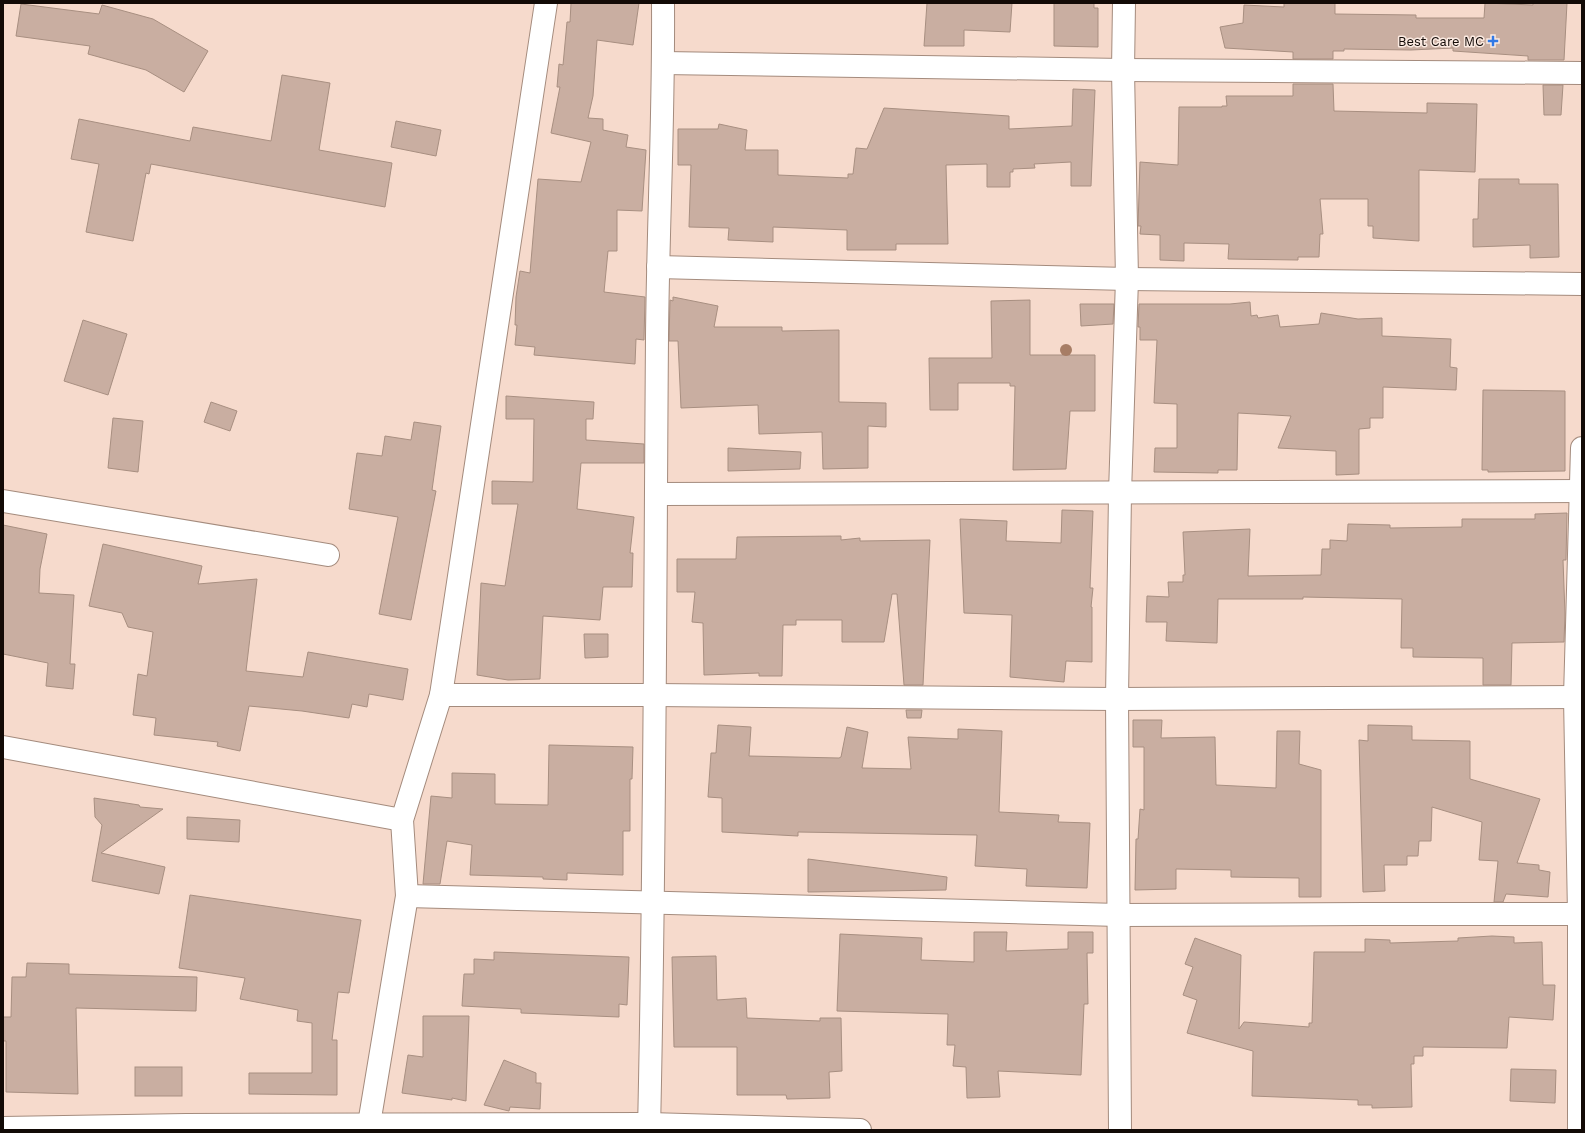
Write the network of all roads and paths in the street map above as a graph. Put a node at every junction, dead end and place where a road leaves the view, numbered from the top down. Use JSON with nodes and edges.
{"nodes":[{"id":1,"x":546,"y":3,"type":"edge"},
{"id":2,"x":663,"y":3,"type":"edge"},
{"id":3,"x":1124,"y":3,"type":"edge"},
{"id":4,"x":664,"y":63,"type":"junction"},
{"id":5,"x":1123,"y":70,"type":"junction"},
{"id":6,"x":1582,"y":73,"type":"edge"},
{"id":7,"x":658,"y":267,"type":"junction"},
{"id":8,"x":1127,"y":279,"type":"junction"},
{"id":9,"x":1582,"y":284,"type":"edge"},
{"id":10,"x":1582,"y":448,"type":"edge"},
{"id":11,"x":1582,"y":491,"type":"edge"},
{"id":12,"x":1120,"y":493,"type":"junction"},
{"id":13,"x":656,"y":494,"type":"junction"},
{"id":14,"x":3,"y":501,"type":"edge"},
{"id":15,"x":328,"y":555,"type":"dead end"},
{"id":16,"x":441,"y":695,"type":"junction"},
{"id":17,"x":654,"y":695,"type":"junction"},
{"id":18,"x":1579,"y":697,"type":"edge"},
{"id":19,"x":1117,"y":699,"type":"junction"},
{"id":20,"x":3,"y":747,"type":"edge"},
{"id":21,"x":402,"y":820,"type":"junction"},
{"id":22,"x":407,"y":896,"type":"junction"},
{"id":23,"x":653,"y":903,"type":"junction"},
{"id":24,"x":1580,"y":914,"type":"edge"},
{"id":25,"x":1119,"y":915,"type":"junction"},
{"id":26,"x":369,"y":1124,"type":"junction"},
{"id":27,"x":649,"y":1127,"type":"edge"},
{"id":28,"x":3,"y":1128,"type":"edge"},
{"id":29,"x":186,"y":1128,"type":"edge"},
{"id":30,"x":860,"y":1130,"type":"edge"},
{"id":31,"x":1120,"y":1130,"type":"edge"},
{"id":32,"x":1578,"y":1130,"type":"edge"}],
"edges":[{"from":1,"to":16,"type":"street"},
{"from":2,"to":4,"type":"street"},
{"from":3,"to":5,"type":"street"},
{"from":4,"to":5,"type":"street"},
{"from":4,"to":7,"type":"street"},
{"from":5,"to":6,"type":"street"},
{"from":5,"to":8,"type":"street"},
{"from":7,"to":8,"type":"street"},
{"from":7,"to":13,"type":"street"},
{"from":8,"to":9,"type":"street"},
{"from":8,"to":12,"type":"street"},
{"from":10,"to":11,"type":"street"},
{"from":11,"to":12,"type":"street"},
{"from":11,"to":18,"type":"street"},
{"from":12,"to":13,"type":"street"},
{"from":12,"to":19,"type":"street"},
{"from":13,"to":17,"type":"street"},
{"from":14,"to":15,"type":"street"},
{"from":16,"to":17,"type":"street"},
{"from":16,"to":21,"type":"street"},
{"from":17,"to":19,"type":"street"},
{"from":17,"to":23,"type":"street"},
{"from":18,"to":19,"type":"street"},
{"from":18,"to":24,"type":"street"},
{"from":19,"to":25,"type":"street"},
{"from":20,"to":21,"type":"street"},
{"from":21,"to":22,"type":"street"},
{"from":22,"to":23,"type":"street"},
{"from":22,"to":26,"type":"street"},
{"from":23,"to":25,"type":"street"},
{"from":23,"to":27,"type":"street"},
{"from":24,"to":25,"type":"street"},
{"from":24,"to":32,"type":"street"},
{"from":25,"to":31,"type":"street"},
{"from":26,"to":27,"type":"street"},
{"from":26,"to":29,"type":"street"},
{"from":27,"to":30,"type":"street"},
{"from":28,"to":29,"type":"street"}]}
